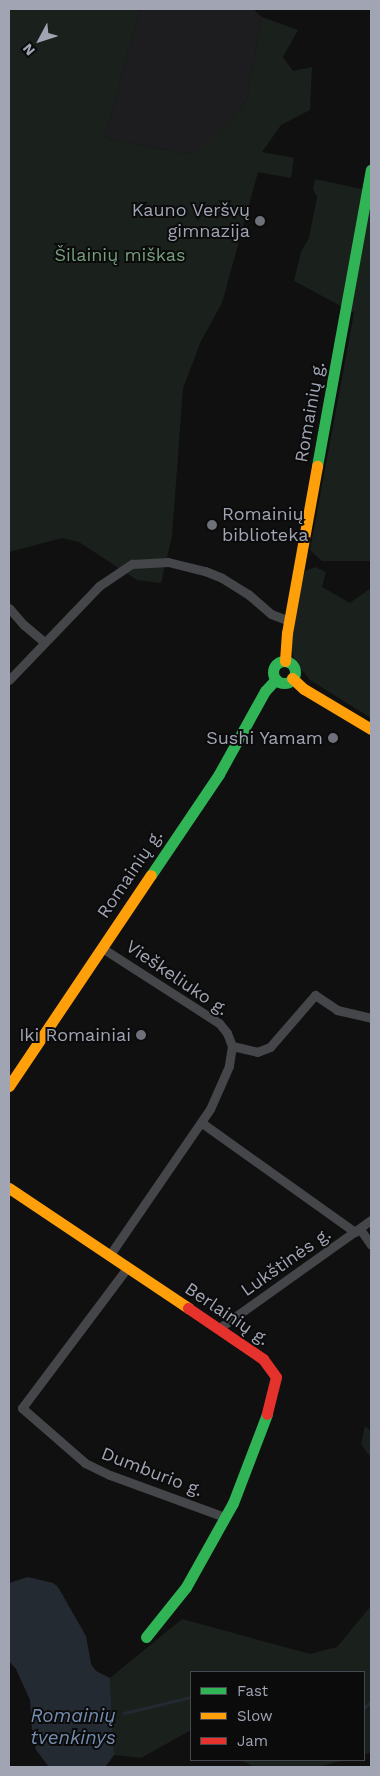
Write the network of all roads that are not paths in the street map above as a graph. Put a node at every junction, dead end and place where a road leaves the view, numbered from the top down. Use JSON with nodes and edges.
{"nodes":[{"id":1,"x":371,"y":170,"type":"edge"},
{"id":2,"x":9,"y":608,"type":"edge"},
{"id":3,"x":289,"y":621,"type":"junction"},
{"id":4,"x":44,"y":642,"type":"junction"},
{"id":5,"x":285,"y":661,"type":"junction"},
{"id":6,"x":292,"y":678,"type":"junction"},
{"id":7,"x":276,"y":679,"type":"junction"},
{"id":8,"x":9,"y":680,"type":"edge"},
{"id":9,"x":371,"y":729,"type":"edge"},
{"id":10,"x":102,"y":948,"type":"junction"},
{"id":11,"x":371,"y":1018,"type":"edge"},
{"id":12,"x":232,"y":1046,"type":"junction"},
{"id":13,"x":9,"y":1086,"type":"edge"},
{"id":14,"x":202,"y":1122,"type":"junction"},
{"id":15,"x":9,"y":1188,"type":"edge"},
{"id":16,"x":371,"y":1220,"type":"edge"},
{"id":17,"x":357,"y":1230,"type":"junction"},
{"id":18,"x":371,"y":1245,"type":"edge"},
{"id":19,"x":109,"y":1256,"type":"junction"},
{"id":20,"x":127,"y":1268,"type":"junction"},
{"id":21,"x":218,"y":1329,"type":"junction"},
{"id":22,"x":225,"y":1517,"type":"junction"},
{"id":23,"x":146,"y":1638,"type":"dead end"}],
"edges":[{"from":1,"to":3,"type":"main road","name":"Romainių g."},
{"from":2,"to":4,"type":"street"},
{"from":3,"to":4,"type":"street"},
{"from":3,"to":5,"type":"main road","name":"Romainių g."},
{"from":4,"to":8,"type":"street"},
{"from":5,"to":6,"type":"main road"},
{"from":5,"to":7,"type":"main road"},
{"from":6,"to":7,"type":"main road"},
{"from":6,"to":9,"type":"main road"},
{"from":7,"to":10,"type":"main road","name":"Romainių g."},
{"from":10,"to":12,"type":"street","name":"Vieškeliuko g."},
{"from":10,"to":13,"type":"main road","name":"Romainių g."},
{"from":11,"to":12,"type":"street"},
{"from":12,"to":14,"type":"street"},
{"from":14,"to":17,"type":"street"},
{"from":14,"to":19,"type":"street"},
{"from":15,"to":19,"type":"main road","name":"Berlainių g."},
{"from":16,"to":17,"type":"street","name":"Lukštinės g."},
{"from":17,"to":18,"type":"street"},
{"from":17,"to":21,"type":"street","name":"Lukštinės g."},
{"from":19,"to":20,"type":"main road","name":"Berlainių g."},
{"from":20,"to":21,"type":"main road","name":"Berlainių g."},
{"from":20,"to":22,"type":"street","name":"Dumburio g."},
{"from":21,"to":22,"type":"main road","name":"Berlainių g."},
{"from":22,"to":23,"type":"main road","name":"Berlainių g."}]}
